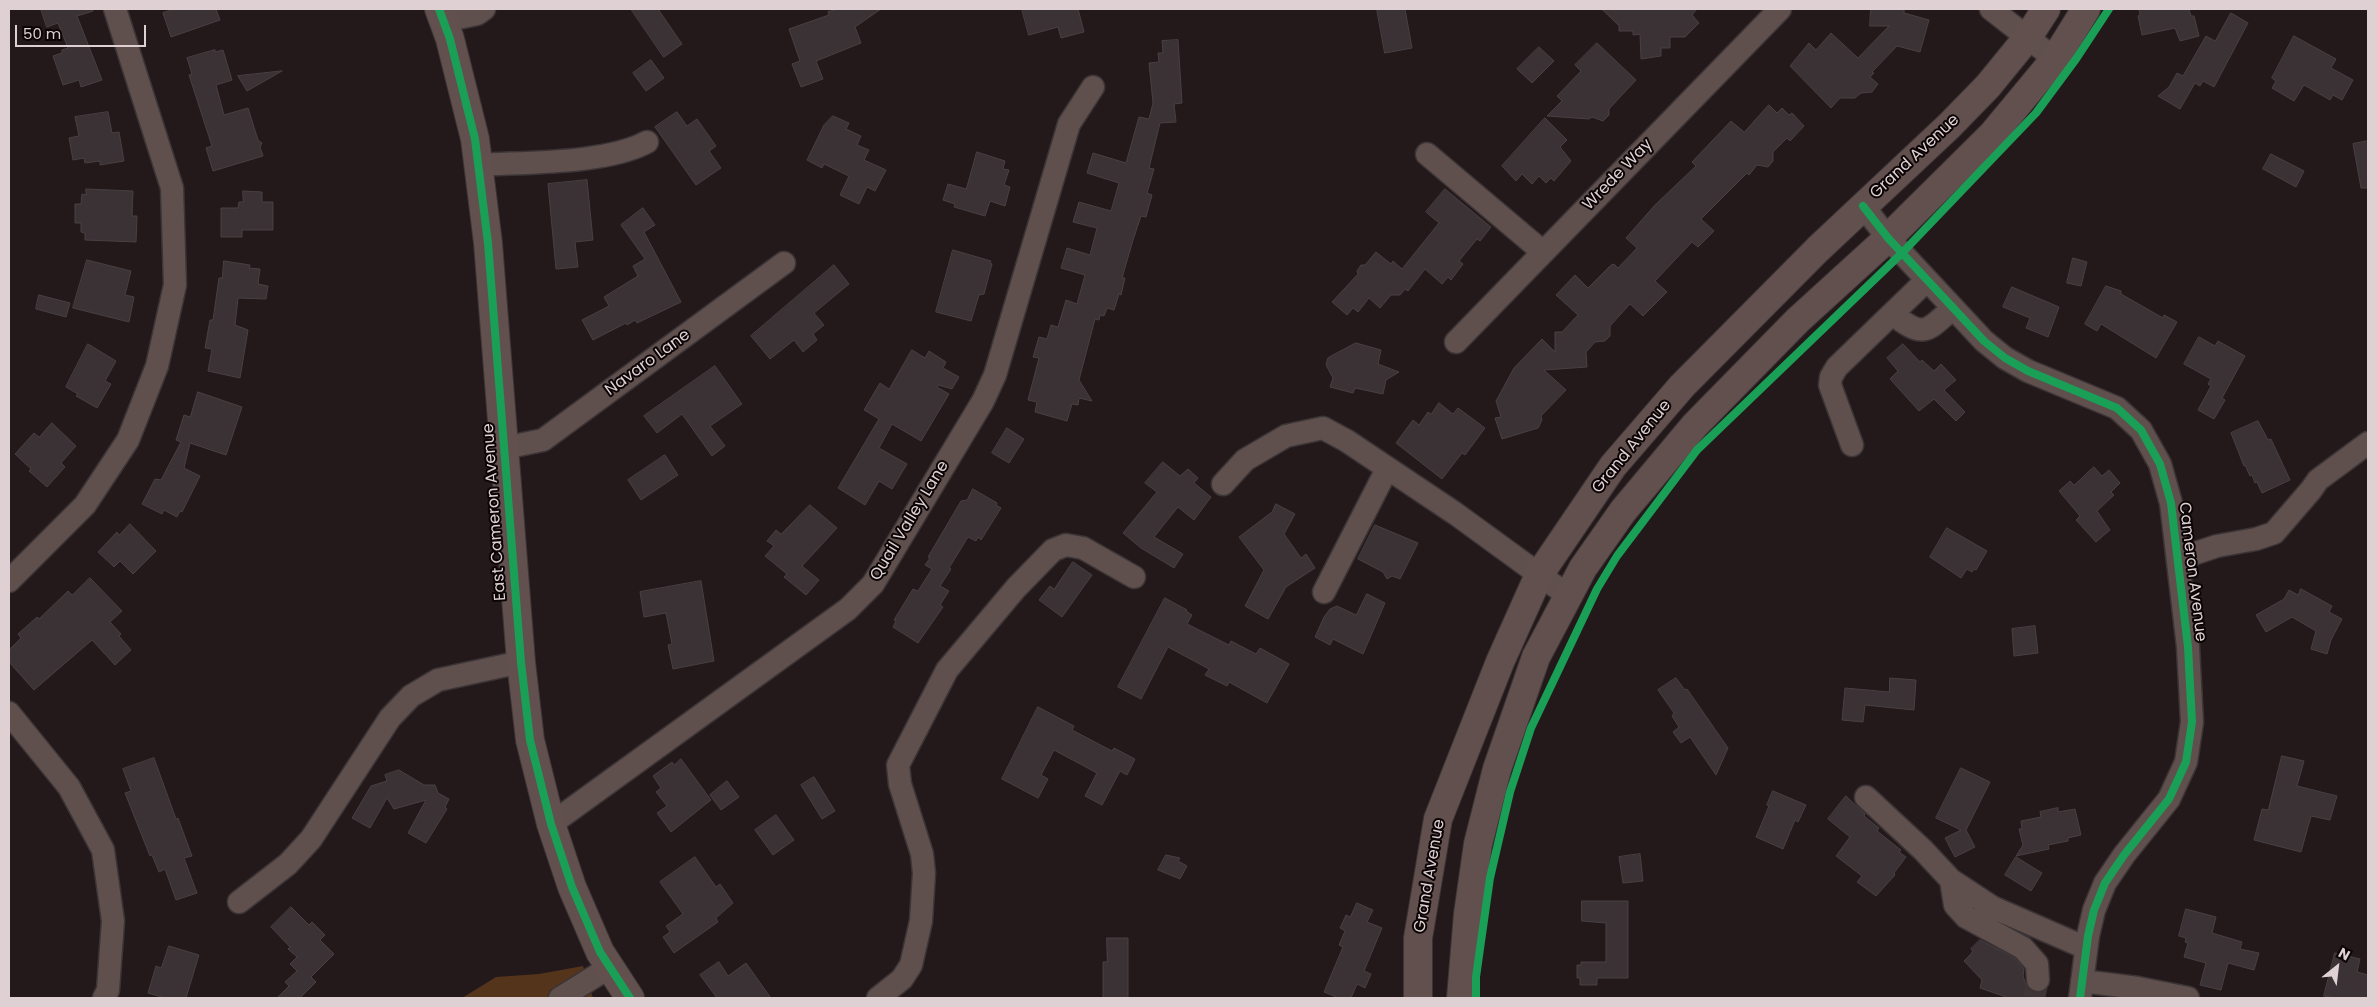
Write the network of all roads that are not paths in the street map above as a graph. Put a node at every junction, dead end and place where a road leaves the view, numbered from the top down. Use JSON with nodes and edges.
{"nodes":[{"id":1,"x":115,"y":9,"type":"edge"},
{"id":2,"x":484,"y":9,"type":"edge"},
{"id":3,"x":1780,"y":9,"type":"edge"},
{"id":4,"x":1991,"y":9,"type":"edge"},
{"id":5,"x":2046,"y":9,"type":"edge"},
{"id":6,"x":2086,"y":9,"type":"edge"},
{"id":7,"x":447,"y":13,"type":"edge"},
{"id":8,"x":2028,"y":37,"type":"junction"},
{"id":9,"x":2055,"y":59,"type":"junction"},
{"id":10,"x":1093,"y":87,"type":"dead end"},
{"id":11,"x":646,"y":142,"type":"dead end"},
{"id":12,"x":1427,"y":154,"type":"dead end"},
{"id":13,"x":478,"y":166,"type":"junction"},
{"id":14,"x":1863,"y":206,"type":"junction"},
{"id":15,"x":1888,"y":238,"type":"junction"},
{"id":16,"x":1544,"y":252,"type":"junction"},
{"id":17,"x":784,"y":263,"type":"dead end"},
{"id":18,"x":1927,"y":280,"type":"junction"},
{"id":19,"x":1953,"y":308,"type":"junction"},
{"id":20,"x":1892,"y":314,"type":"junction"},
{"id":21,"x":1456,"y":342,"type":"dead end"},
{"id":22,"x":2368,"y":443,"type":"edge"},
{"id":23,"x":1852,"y":445,"type":"dead end"},
{"id":24,"x":504,"y":448,"type":"junction"},
{"id":25,"x":1386,"y":469,"type":"junction"},
{"id":26,"x":1223,"y":484,"type":"dead end"},
{"id":27,"x":2178,"y":559,"type":"junction"},
{"id":28,"x":1540,"y":575,"type":"junction"},
{"id":29,"x":1134,"y":577,"type":"dead end"},
{"id":30,"x":9,"y":581,"type":"edge"},
{"id":31,"x":1324,"y":592,"type":"dead end"},
{"id":32,"x":1570,"y":597,"type":"junction"},
{"id":33,"x":521,"y":662,"type":"junction"},
{"id":34,"x":9,"y":713,"type":"edge"},
{"id":35,"x":1866,"y":796,"type":"dead end"},
{"id":36,"x":551,"y":824,"type":"junction"},
{"id":37,"x":1951,"y":880,"type":"junction"},
{"id":38,"x":239,"y":902,"type":"dead end"},
{"id":39,"x":2086,"y":948,"type":"junction"},
{"id":40,"x":610,"y":966,"type":"junction"},
{"id":41,"x":2038,"y":980,"type":"tunnel mouth"},
{"id":42,"x":2081,"y":990,"type":"edge"},
{"id":43,"x":104,"y":998,"type":"edge"},
{"id":44,"x":560,"y":998,"type":"edge"},
{"id":45,"x":630,"y":998,"type":"edge"},
{"id":46,"x":878,"y":998,"type":"edge"},
{"id":47,"x":1418,"y":998,"type":"edge"},
{"id":48,"x":1461,"y":998,"type":"edge"},
{"id":49,"x":2188,"y":998,"type":"edge"}],
"edges":[{"from":1,"to":30,"type":"street"},
{"from":2,"to":7,"type":"street"},
{"from":3,"to":16,"type":"street","name":"Wrede Way"},
{"from":4,"to":8,"type":"street"},
{"from":5,"to":8,"type":"main road","name":"Grand Avenue"},
{"from":6,"to":9,"type":"main road","name":"Grand Avenue"},
{"from":7,"to":13,"type":"main road","name":"East Cameron Avenue"},
{"from":8,"to":9,"type":"street"},
{"from":8,"to":14,"type":"main road","name":"Grand Avenue"},
{"from":9,"to":15,"type":"main road","name":"Grand Avenue"},
{"from":10,"to":36,"type":"street","name":"Quail Valley Lane"},
{"from":11,"to":13,"type":"street"},
{"from":12,"to":16,"type":"street"},
{"from":13,"to":24,"type":"main road","name":"East Cameron Avenue"},
{"from":14,"to":15,"type":"street","name":"Cameron Avenue"},
{"from":14,"to":28,"type":"main road","name":"Grand Avenue"},
{"from":15,"to":18,"type":"street","name":"Cameron Avenue"},
{"from":15,"to":32,"type":"main road","name":"Grand Avenue"},
{"from":16,"to":21,"type":"street","name":"Wrede Way"},
{"from":17,"to":24,"type":"street","name":"Navaro Lane"},
{"from":18,"to":19,"type":"street","name":"Cameron Avenue"},
{"from":18,"to":20,"type":"street"},
{"from":19,"to":20,"type":"street"},
{"from":19,"to":27,"type":"street","name":"Cameron Avenue"},
{"from":20,"to":23,"type":"street"},
{"from":22,"to":27,"type":"street"},
{"from":24,"to":33,"type":"main road","name":"East Cameron Avenue"},
{"from":25,"to":26,"type":"street"},
{"from":25,"to":28,"type":"street"},
{"from":25,"to":31,"type":"street"},
{"from":27,"to":39,"type":"street","name":"Cameron Avenue"},
{"from":28,"to":32,"type":"street"},
{"from":28,"to":47,"type":"main road","name":"Grand Avenue"},
{"from":29,"to":46,"type":"street"},
{"from":32,"to":48,"type":"main road","name":"Grand Avenue"},
{"from":33,"to":36,"type":"main road","name":"East Cameron Avenue"},
{"from":33,"to":38,"type":"street"},
{"from":34,"to":43,"type":"street"},
{"from":35,"to":37,"type":"street"},
{"from":36,"to":40,"type":"main road","name":"East Cameron Avenue"},
{"from":37,"to":39,"type":"street"},
{"from":37,"to":41,"type":"street"},
{"from":39,"to":42,"type":"street","name":"Cameron Avenue"},
{"from":40,"to":44,"type":"street"},
{"from":40,"to":45,"type":"main road","name":"East Cameron Avenue"},
{"from":42,"to":49,"type":"street"}]}
